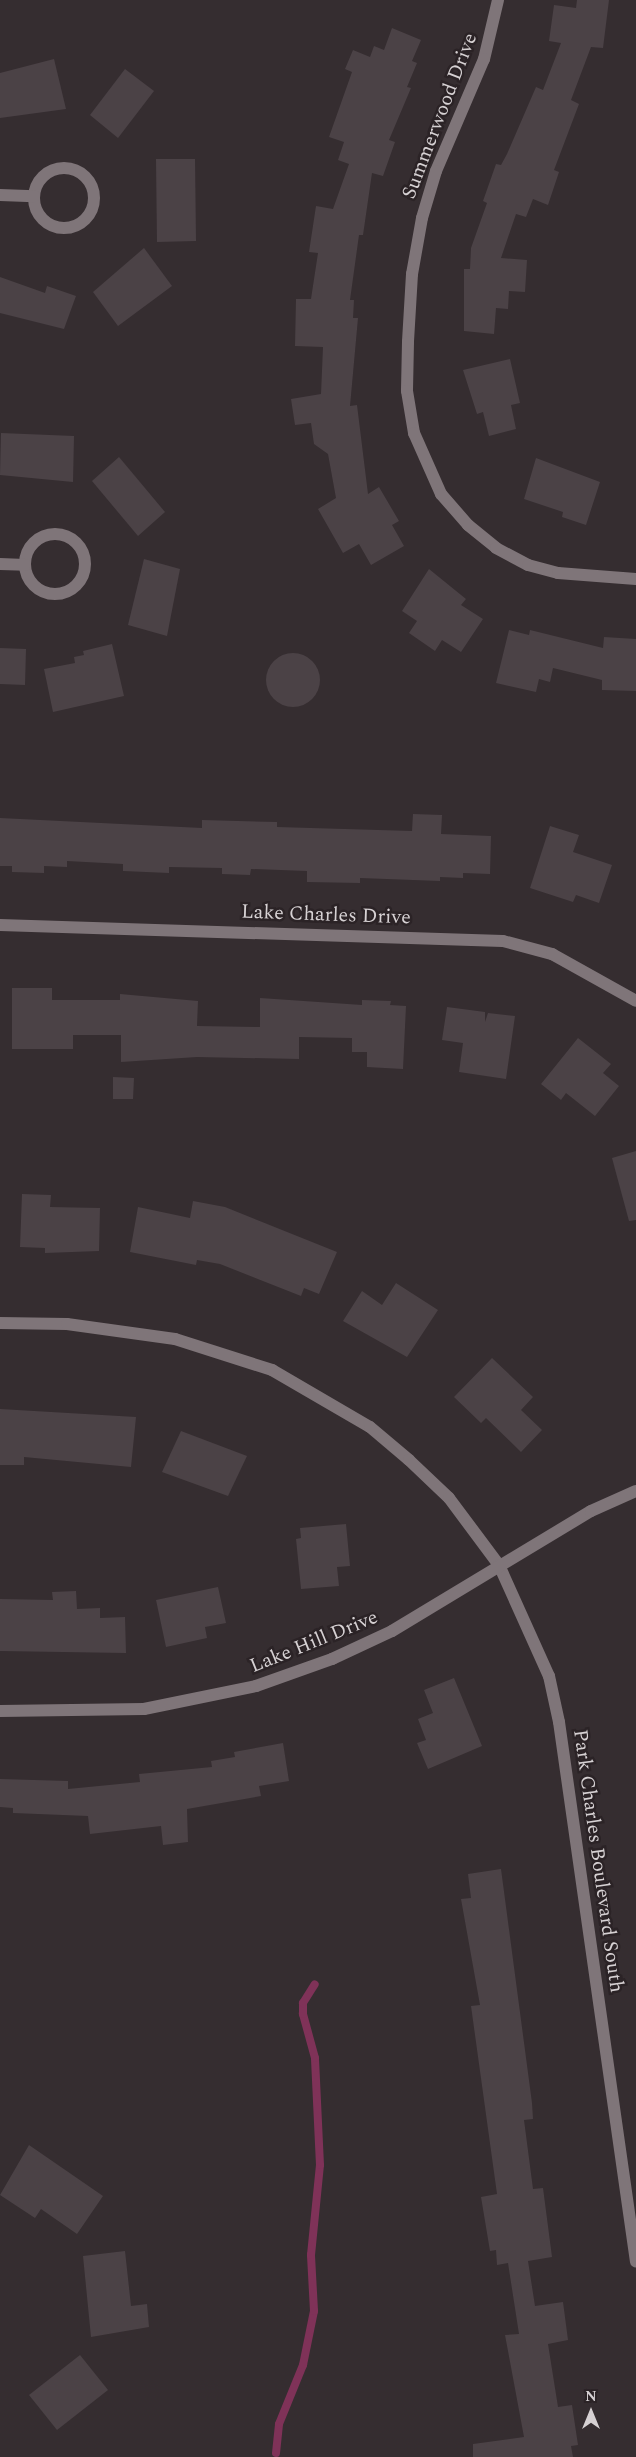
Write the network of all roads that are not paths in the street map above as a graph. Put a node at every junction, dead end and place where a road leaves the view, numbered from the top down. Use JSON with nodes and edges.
{"nodes":[{"id":1,"x":498,"y":0,"type":"edge"},
{"id":2,"x":0,"y":194,"type":"edge"},
{"id":3,"x":34,"y":196,"type":"junction"},
{"id":4,"x":0,"y":564,"type":"edge"},
{"id":5,"x":25,"y":565,"type":"junction"},
{"id":6,"x":636,"y":579,"type":"edge"},
{"id":7,"x":0,"y":925,"type":"edge"},
{"id":8,"x":636,"y":1001,"type":"edge"},
{"id":9,"x":0,"y":1323,"type":"edge"},
{"id":10,"x":636,"y":1491,"type":"edge"},
{"id":11,"x":499,"y":1565,"type":"junction"},
{"id":12,"x":0,"y":1711,"type":"edge"},
{"id":13,"x":636,"y":2262,"type":"edge"}],
"edges":[{"from":1,"to":6,"type":"street","name":"Summerwood Drive"},
{"from":2,"to":3,"type":"street"},
{"from":3,"to":3,"type":"street"},
{"from":4,"to":5,"type":"street"},
{"from":5,"to":5,"type":"street"},
{"from":7,"to":8,"type":"street","name":"Lake Charles Drive"},
{"from":9,"to":11,"type":"street","name":"Park Charles Boulevard South"},
{"from":10,"to":11,"type":"street","name":"Lake Hill Drive"},
{"from":11,"to":12,"type":"street","name":"Lake Hill Drive"},
{"from":11,"to":13,"type":"street","name":"Park Charles Boulevard South"}]}
